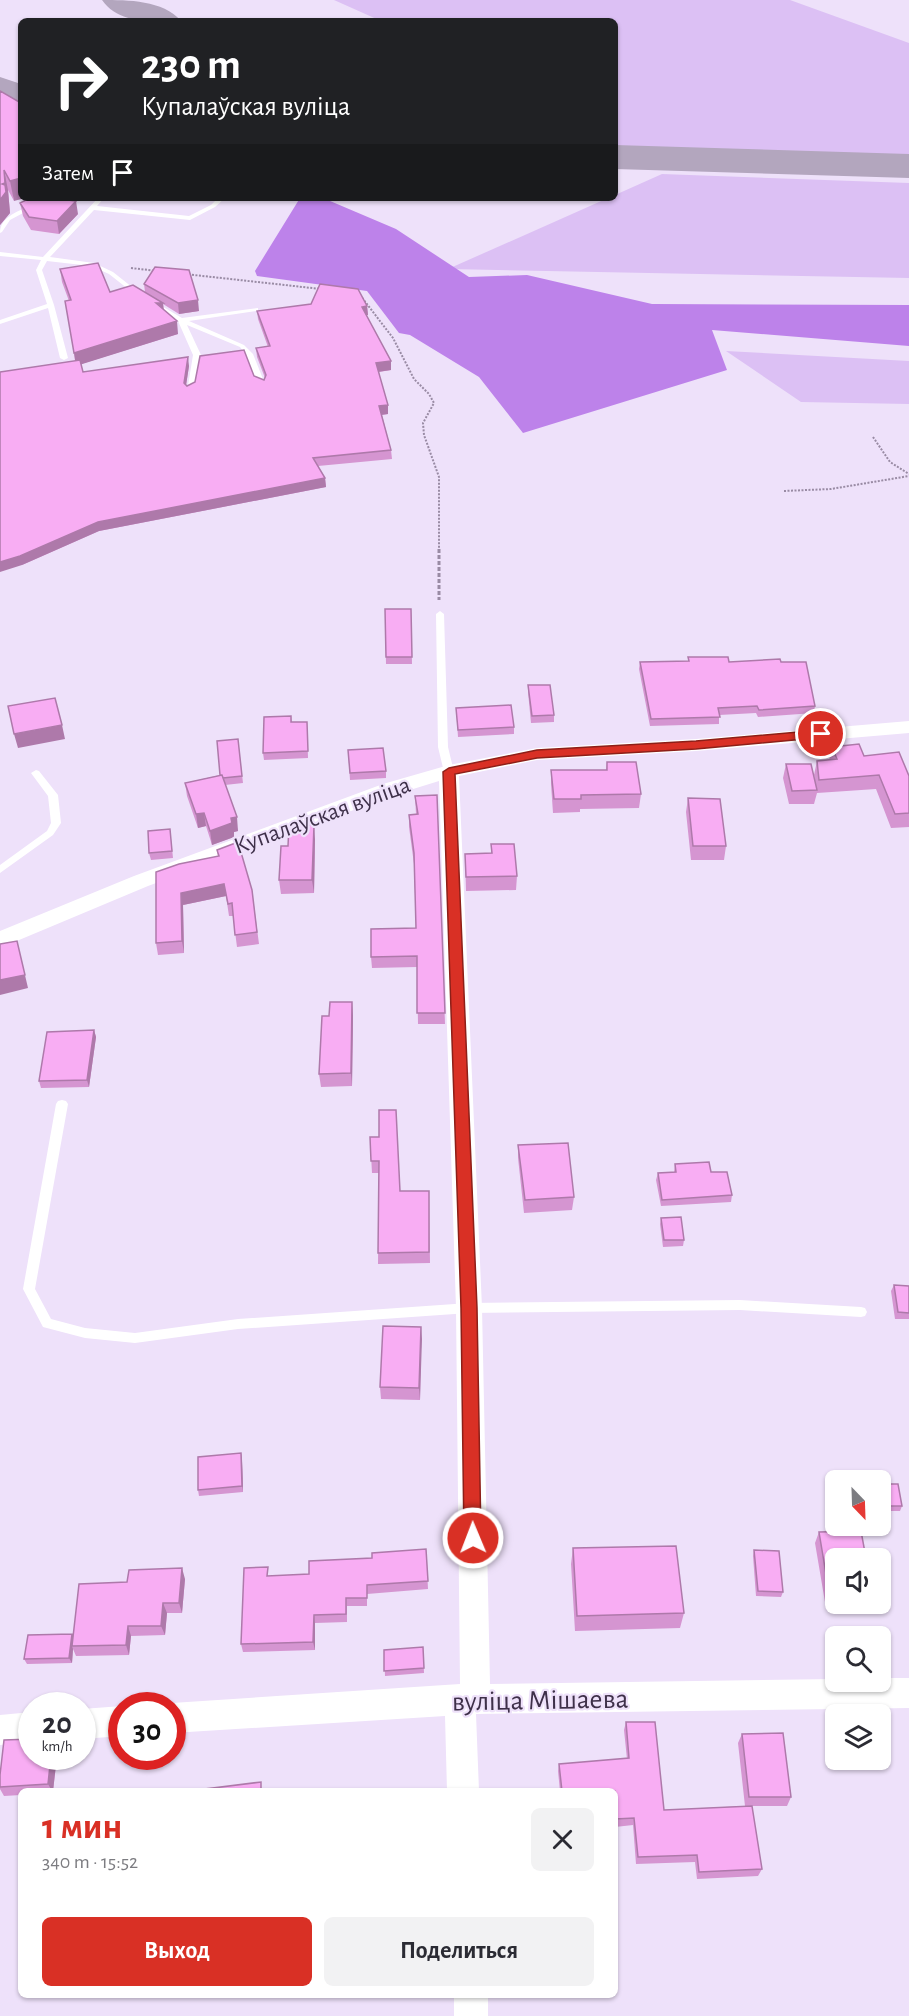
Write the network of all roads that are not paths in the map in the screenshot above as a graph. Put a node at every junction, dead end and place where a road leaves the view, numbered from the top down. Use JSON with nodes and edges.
{"nodes":[{"id":1,"x":98,"y":201,"type":"edge"},
{"id":2,"x":219,"y":201,"type":"edge"},
{"id":3,"x":40,"y":202,"type":"edge"},
{"id":4,"x":94,"y":208,"type":"junction"},
{"id":5,"x":0,"y":219,"type":"edge"},
{"id":6,"x":8,"y":219,"type":"junction"},
{"id":7,"x":0,"y":231,"type":"edge"},
{"id":8,"x":0,"y":254,"type":"edge"},
{"id":9,"x":45,"y":259,"type":"junction"},
{"id":10,"x":51,"y":305,"type":"junction"},
{"id":11,"x":256,"y":309,"type":"edge"},
{"id":12,"x":180,"y":320,"type":"junction"},
{"id":13,"x":0,"y":322,"type":"edge"},
{"id":14,"x":64,"y":358,"type":"dead end"},
{"id":15,"x":261,"y":384,"type":"edge"},
{"id":16,"x":190,"y":390,"type":"edge"},
{"id":17,"x":440,"y":614,"type":"road end"},
{"id":18,"x":909,"y":727,"type":"edge"},
{"id":19,"x":449,"y":772,"type":"junction"},
{"id":20,"x":36,"y":773,"type":"dead end"},
{"id":21,"x":0,"y":870,"type":"edge"},
{"id":22,"x":0,"y":940,"type":"edge"},
{"id":23,"x":62,"y":1104,"type":"dead end"},
{"id":24,"x":469,"y":1308,"type":"junction"},
{"id":25,"x":861,"y":1312,"type":"dead end"},
{"id":26,"x":909,"y":1693,"type":"edge"},
{"id":27,"x":468,"y":1699,"type":"junction"},
{"id":28,"x":186,"y":1717,"type":"edge"},
{"id":29,"x":18,"y":1728,"type":"edge"},
{"id":30,"x":0,"y":1730,"type":"edge"},
{"id":31,"x":463,"y":1788,"type":"edge"},
{"id":32,"x":471,"y":1998,"type":"edge"},
{"id":33,"x":471,"y":2016,"type":"edge"}],
"edges":[{"from":1,"to":4,"type":"lane"},
{"from":2,"to":4,"type":"lane"},
{"from":3,"to":6,"type":"lane"},
{"from":4,"to":9,"type":"lane"},
{"from":5,"to":6,"type":"lane"},
{"from":6,"to":7,"type":"lane"},
{"from":8,"to":9,"type":"lane"},
{"from":9,"to":10,"type":"lane"},
{"from":9,"to":12,"type":"lane"},
{"from":10,"to":13,"type":"lane"},
{"from":10,"to":14,"type":"lane"},
{"from":11,"to":12,"type":"lane"},
{"from":12,"to":15,"type":"lane"},
{"from":12,"to":16,"type":"lane"},
{"from":17,"to":19,"type":"lane"},
{"from":18,"to":19,"type":"street","name":"Купалаўская вуліца"},
{"from":19,"to":22,"type":"street","name":"Купалаўская вуліца"},
{"from":19,"to":24,"type":"street"},
{"from":20,"to":21,"type":"lane"},
{"from":23,"to":24,"type":"lane"},
{"from":24,"to":25,"type":"lane"},
{"from":24,"to":27,"type":"street"},
{"from":26,"to":27,"type":"street","name":"вуліца Мішаева"},
{"from":27,"to":28,"type":"street","name":"вуліца Мішаева"},
{"from":27,"to":31,"type":"street"},
{"from":29,"to":30,"type":"street"},
{"from":32,"to":33,"type":"street"}]}
